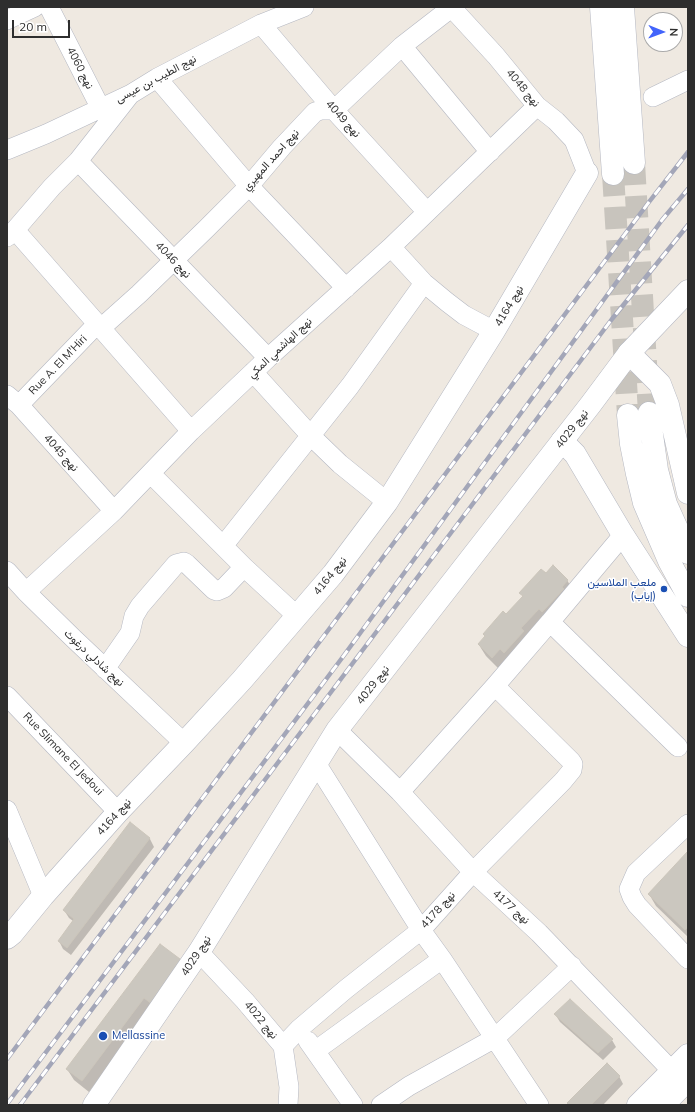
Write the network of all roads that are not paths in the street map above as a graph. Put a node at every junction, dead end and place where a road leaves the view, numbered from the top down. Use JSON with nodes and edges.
{"nodes":[{"id":1,"x":36,"y":7,"type":"edge"},
{"id":2,"x":50,"y":7,"type":"edge"},
{"id":3,"x":304,"y":7,"type":"edge"},
{"id":4,"x":451,"y":7,"type":"edge"},
{"id":5,"x":601,"y":7,"type":"edge"},
{"id":6,"x":624,"y":7,"type":"edge"},
{"id":7,"x":7,"y":20,"type":"edge"},
{"id":8,"x":261,"y":24,"type":"junction"},
{"id":9,"x":402,"y":46,"type":"junction"},
{"id":10,"x":156,"y":78,"type":"junction"},
{"id":11,"x":688,"y":80,"type":"edge"},
{"id":12,"x":131,"y":94,"type":"junction"},
{"id":13,"x":654,"y":98,"type":"dead end"},
{"id":14,"x":536,"y":106,"type":"junction"},
{"id":15,"x":100,"y":108,"type":"junction"},
{"id":16,"x":334,"y":110,"type":"junction"},
{"id":17,"x":7,"y":150,"type":"edge"},
{"id":18,"x":490,"y":152,"type":"junction"},
{"id":19,"x":78,"y":161,"type":"junction"},
{"id":20,"x":634,"y":163,"type":"tunnel mouth"},
{"id":21,"x":588,"y":173,"type":"joint"},
{"id":22,"x":613,"y":174,"type":"tunnel mouth"},
{"id":23,"x":249,"y":186,"type":"junction"},
{"id":24,"x":427,"y":212,"type":"junction"},
{"id":25,"x":11,"y":234,"type":"edge"},
{"id":26,"x":391,"y":247,"type":"junction"},
{"id":27,"x":174,"y":261,"type":"junction"},
{"id":28,"x":424,"y":283,"type":"junction"},
{"id":29,"x":346,"y":288,"type":"junction"},
{"id":30,"x":688,"y":292,"type":"edge"},
{"id":31,"x":99,"y":326,"type":"junction"},
{"id":32,"x":494,"y":331,"type":"junction"},
{"id":33,"x":629,"y":353,"type":"junction"},
{"id":34,"x":268,"y":358,"type":"junction"},
{"id":35,"x":253,"y":372,"type":"junction"},
{"id":36,"x":13,"y":400,"type":"edge"},
{"id":37,"x":649,"y":413,"type":"tunnel mouth"},
{"id":38,"x":628,"y":416,"type":"tunnel mouth"},
{"id":39,"x":190,"y":431,"type":"junction"},
{"id":40,"x":311,"y":436,"type":"junction"},
{"id":41,"x":562,"y":442,"type":"junction"},
{"id":42,"x":151,"y":474,"type":"junction"},
{"id":43,"x":688,"y":493,"type":"edge"},
{"id":44,"x":387,"y":502,"type":"junction"},
{"id":45,"x":114,"y":511,"type":"junction"},
{"id":46,"x":623,"y":535,"type":"junction"},
{"id":47,"x":223,"y":546,"type":"junction"},
{"id":48,"x":688,"y":553,"type":"edge"},
{"id":49,"x":244,"y":567,"type":"junction"},
{"id":50,"x":7,"y":571,"type":"edge"},
{"id":51,"x":26,"y":592,"type":"junction"},
{"id":52,"x":688,"y":596,"type":"edge"},
{"id":53,"x":297,"y":616,"type":"junction"},
{"id":54,"x":550,"y":622,"type":"junction"},
{"id":55,"x":688,"y":636,"type":"edge"},
{"id":56,"x":105,"y":669,"type":"junction"},
{"id":57,"x":495,"y":686,"type":"junction"},
{"id":58,"x":7,"y":696,"type":"edge"},
{"id":59,"x":338,"y":730,"type":"junction"},
{"id":60,"x":184,"y":743,"type":"junction"},
{"id":61,"x":678,"y":747,"type":"dead end"},
{"id":62,"x":316,"y":763,"type":"junction"},
{"id":63,"x":400,"y":792,"type":"junction"},
{"id":64,"x":7,"y":810,"type":"edge"},
{"id":65,"x":118,"y":812,"type":"junction"},
{"id":66,"x":688,"y":824,"type":"edge"},
{"id":67,"x":473,"y":872,"type":"junction"},
{"id":68,"x":44,"y":896,"type":"junction"},
{"id":69,"x":420,"y":930,"type":"junction"},
{"id":70,"x":9,"y":939,"type":"edge"},
{"id":71,"x":199,"y":952,"type":"junction"},
{"id":72,"x":442,"y":959,"type":"junction"},
{"id":73,"x":688,"y":959,"type":"edge"},
{"id":74,"x":572,"y":966,"type":"junction"},
{"id":75,"x":299,"y":1029,"type":"junction"},
{"id":76,"x":495,"y":1038,"type":"junction"},
{"id":77,"x":283,"y":1046,"type":"junction"},
{"id":78,"x":314,"y":1051,"type":"junction"},
{"id":79,"x":688,"y":1055,"type":"edge"},
{"id":80,"x":682,"y":1078,"type":"edge"},
{"id":81,"x":94,"y":1105,"type":"edge"},
{"id":82,"x":288,"y":1105,"type":"edge"},
{"id":83,"x":353,"y":1105,"type":"edge"},
{"id":84,"x":381,"y":1105,"type":"edge"},
{"id":85,"x":539,"y":1105,"type":"edge"},
{"id":86,"x":638,"y":1105,"type":"edge"},
{"id":87,"x":663,"y":1105,"type":"edge"}],
"edges":[{"from":1,"to":7,"type":"street"},
{"from":2,"to":15,"type":"street","name":"نهج 4060"},
{"from":3,"to":8,"type":"street","name":"نهج الطيب بن عيسى"},
{"from":4,"to":9,"type":"street"},
{"from":4,"to":14,"type":"street","name":"نهج 4048"},
{"from":5,"to":22,"type":"street"},
{"from":6,"to":20,"type":"street"},
{"from":8,"to":10,"type":"street","name":"نهج الطيب بن عيسى"},
{"from":8,"to":16,"type":"street","name":"نهج 4049"},
{"from":9,"to":16,"type":"street"},
{"from":9,"to":18,"type":"street"},
{"from":10,"to":12,"type":"street","name":"نهج الطيب بن عيسى"},
{"from":10,"to":23,"type":"street"},
{"from":11,"to":13,"type":"street"},
{"from":12,"to":15,"type":"street","name":"نهج الطيب بن عيسى"},
{"from":12,"to":19,"type":"street"},
{"from":14,"to":18,"type":"street","name":"نهج الهاشمي المكي"},
{"from":14,"to":21,"type":"street","name":"نهج 4048"},
{"from":15,"to":17,"type":"street","name":"نهج الطيب بن عيسى"},
{"from":16,"to":23,"type":"street","name":"نهج احمد المهيري"},
{"from":16,"to":24,"type":"street","name":"نهج 4049"},
{"from":18,"to":24,"type":"street","name":"نهج الهاشمي المكي"},
{"from":19,"to":25,"type":"street"},
{"from":19,"to":27,"type":"street","name":"نهج 4046"},
{"from":21,"to":32,"type":"street","name":"نهج 4164"},
{"from":23,"to":27,"type":"street","name":"نهج احمد المهيري"},
{"from":23,"to":29,"type":"street"},
{"from":24,"to":26,"type":"street","name":"نهج الهاشمي المكي"},
{"from":25,"to":31,"type":"street"},
{"from":26,"to":28,"type":"street"},
{"from":26,"to":29,"type":"street","name":"نهج الهاشمي المكي"},
{"from":27,"to":31,"type":"street","name":"نهج احمد المهيري"},
{"from":27,"to":34,"type":"street","name":"نهج 4046"},
{"from":28,"to":32,"type":"street"},
{"from":28,"to":40,"type":"street"},
{"from":29,"to":34,"type":"street","name":"نهج الهاشمي المكي"},
{"from":30,"to":33,"type":"street","name":"نهج 4029"},
{"from":31,"to":36,"type":"street","name":"Rue A. El M'Hiri"},
{"from":31,"to":39,"type":"street"},
{"from":32,"to":44,"type":"street","name":"نهج 4164"},
{"from":33,"to":41,"type":"street","name":"نهج 4029"},
{"from":33,"to":43,"type":"street"},
{"from":34,"to":35,"type":"street","name":"نهج الهاشمي المكي"},
{"from":35,"to":39,"type":"street","name":"نهج الهاشمي المكي"},
{"from":35,"to":40,"type":"street"},
{"from":36,"to":45,"type":"street","name":"نهج 4045"},
{"from":37,"to":48,"type":"street"},
{"from":38,"to":52,"type":"street"},
{"from":39,"to":42,"type":"street","name":"نهج الهاشمي المكي"},
{"from":40,"to":44,"type":"street"},
{"from":40,"to":47,"type":"street"},
{"from":41,"to":46,"type":"street"},
{"from":41,"to":59,"type":"street","name":"نهج 4029"},
{"from":42,"to":45,"type":"street","name":"نهج الهاشمي المكي"},
{"from":42,"to":47,"type":"street"},
{"from":44,"to":53,"type":"street","name":"نهج 4164"},
{"from":45,"to":51,"type":"street","name":"نهج الهاشمي المكي"},
{"from":46,"to":54,"type":"street"},
{"from":46,"to":55,"type":"street"},
{"from":47,"to":49,"type":"street"},
{"from":49,"to":53,"type":"street"},
{"from":49,"to":56,"type":"street"},
{"from":50,"to":51,"type":"street","name":"نهج شادلي درغوث"},
{"from":51,"to":56,"type":"street","name":"نهج شادلي درغوث"},
{"from":53,"to":60,"type":"street","name":"نهج 4164"},
{"from":54,"to":57,"type":"street"},
{"from":54,"to":61,"type":"street"},
{"from":56,"to":60,"type":"street","name":"نهج شادلي درغوث"},
{"from":57,"to":63,"type":"street"},
{"from":57,"to":67,"type":"street","name":"نهج 4178"},
{"from":58,"to":65,"type":"street","name":"Rue Slimane El Jedoui"},
{"from":59,"to":62,"type":"street","name":"نهج 4029"},
{"from":59,"to":63,"type":"street","name":"نهج 4177"},
{"from":60,"to":65,"type":"street","name":"نهج 4164"},
{"from":62,"to":69,"type":"street"},
{"from":62,"to":71,"type":"street","name":"نهج 4029"},
{"from":63,"to":67,"type":"street","name":"نهج 4177"},
{"from":64,"to":68,"type":"street"},
{"from":65,"to":68,"type":"street","name":"نهج 4164"},
{"from":66,"to":73,"type":"street"},
{"from":67,"to":69,"type":"street","name":"نهج 4178"},
{"from":67,"to":74,"type":"street","name":"نهج 4177"},
{"from":68,"to":70,"type":"street","name":"نهج 4164"},
{"from":69,"to":72,"type":"street"},
{"from":69,"to":75,"type":"street","name":"نهج 4178"},
{"from":71,"to":77,"type":"street","name":"نهج 4022"},
{"from":71,"to":81,"type":"street","name":"نهج 4029"},
{"from":72,"to":76,"type":"street"},
{"from":72,"to":78,"type":"street"},
{"from":74,"to":76,"type":"street"},
{"from":74,"to":80,"type":"street","name":"نهج 4177"},
{"from":75,"to":77,"type":"street","name":"نهج 4178"},
{"from":75,"to":78,"type":"street"},
{"from":76,"to":84,"type":"street"},
{"from":76,"to":85,"type":"street"},
{"from":77,"to":82,"type":"street","name":"نهج 4022"},
{"from":78,"to":83,"type":"street"},
{"from":79,"to":80,"type":"street"},
{"from":80,"to":86,"type":"street"},
{"from":80,"to":87,"type":"street"}]}
